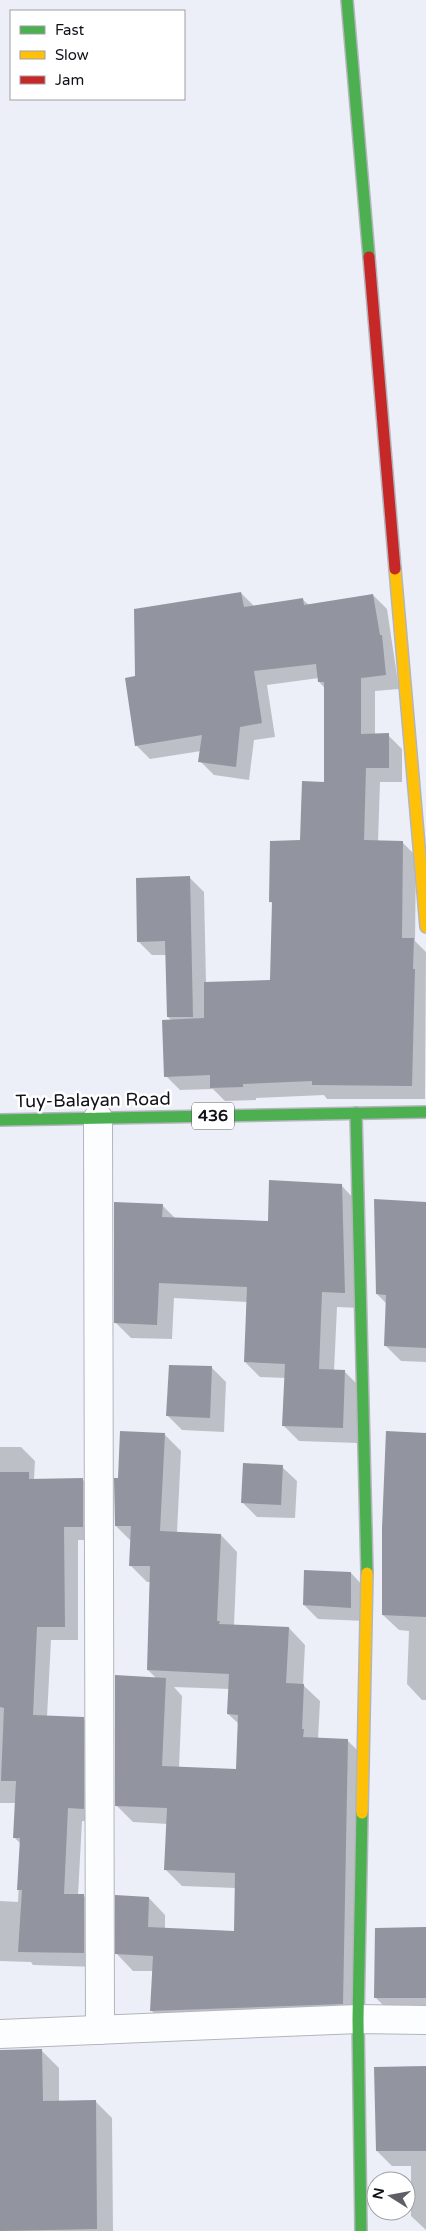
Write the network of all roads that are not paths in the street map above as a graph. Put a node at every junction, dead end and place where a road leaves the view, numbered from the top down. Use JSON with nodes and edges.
{"nodes":[{"id":1,"x":347,"y":0,"type":"edge"},
{"id":2,"x":426,"y":928,"type":"edge"},
{"id":3,"x":426,"y":1112,"type":"edge"},
{"id":4,"x":356,"y":1113,"type":"junction"},
{"id":5,"x":98,"y":1118,"type":"junction"},
{"id":6,"x":0,"y":1120,"type":"edge"},
{"id":7,"x":358,"y":2019,"type":"junction"},
{"id":8,"x":426,"y":2020,"type":"edge"},
{"id":9,"x":100,"y":2030,"type":"junction"},
{"id":10,"x":0,"y":2034,"type":"edge"},
{"id":11,"x":361,"y":2231,"type":"edge"}],
"edges":[{"from":1,"to":2,"type":"street"},
{"from":3,"to":4,"type":"street","name":"Tuy-Balayan Road","number":"436"},
{"from":4,"to":5,"type":"street","name":"Tuy-Balayan Road","number":"436"},
{"from":4,"to":7,"type":"street"},
{"from":5,"to":6,"type":"street","name":"Tuy-Balayan Road","number":"436"},
{"from":5,"to":9,"type":"street"},
{"from":7,"to":8,"type":"street"},
{"from":7,"to":9,"type":"street"},
{"from":7,"to":11,"type":"street"},
{"from":9,"to":10,"type":"street"}]}
